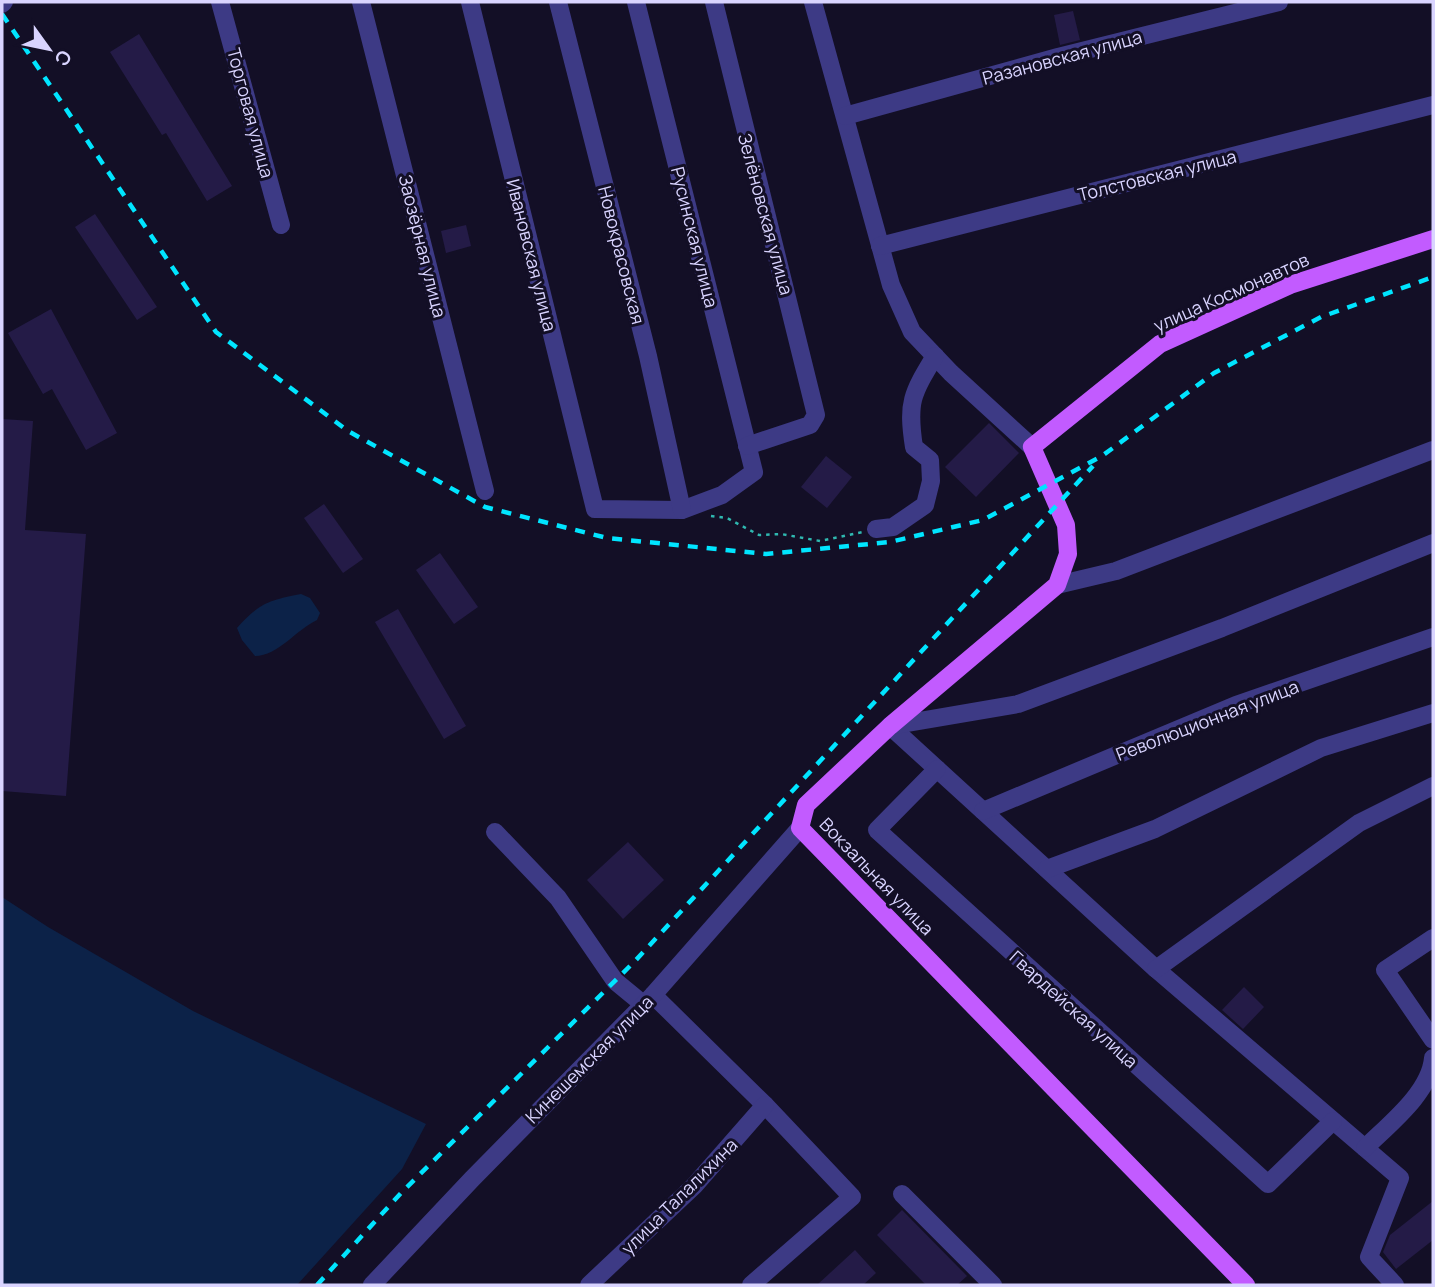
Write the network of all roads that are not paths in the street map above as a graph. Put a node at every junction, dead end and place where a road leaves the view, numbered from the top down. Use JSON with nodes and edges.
{"nodes":[{"id":1,"x":220,"y":2,"type":"edge"},
{"id":2,"x":361,"y":2,"type":"edge"},
{"id":3,"x":470,"y":2,"type":"edge"},
{"id":4,"x":558,"y":2,"type":"edge"},
{"id":5,"x":636,"y":2,"type":"edge"},
{"id":6,"x":714,"y":2,"type":"edge"},
{"id":7,"x":813,"y":2,"type":"edge"},
{"id":8,"x":1279,"y":2,"type":"edge"},
{"id":9,"x":1433,"y":105,"type":"edge"},
{"id":10,"x":845,"y":116,"type":"junction"},
{"id":11,"x":282,"y":225,"type":"dead end"},
{"id":12,"x":1433,"y":239,"type":"edge"},
{"id":13,"x":880,"y":246,"type":"junction"},
{"id":14,"x":935,"y":356,"type":"junction"},
{"id":15,"x":747,"y":446,"type":"junction"},
{"id":16,"x":1032,"y":446,"type":"junction"},
{"id":17,"x":1433,"y":450,"type":"edge"},
{"id":18,"x":485,"y":491,"type":"dead end"},
{"id":19,"x":682,"y":510,"type":"junction"},
{"id":20,"x":876,"y":529,"type":"road end"},
{"id":21,"x":1433,"y":543,"type":"edge"},
{"id":22,"x":1057,"y":585,"type":"junction"},
{"id":23,"x":1433,"y":638,"type":"edge"},
{"id":24,"x":1433,"y":713,"type":"edge"},
{"id":25,"x":890,"y":726,"type":"junction"},
{"id":26,"x":937,"y":769,"type":"junction"},
{"id":27,"x":1433,"y":786,"type":"edge"},
{"id":28,"x":983,"y":811,"type":"junction"},
{"id":29,"x":800,"y":828,"type":"junction"},
{"id":30,"x":495,"y":832,"type":"dead end"},
{"id":31,"x":1047,"y":869,"type":"junction"},
{"id":32,"x":1433,"y":938,"type":"edge"},
{"id":33,"x":1156,"y":969,"type":"junction"},
{"id":34,"x":648,"y":1000,"type":"junction"},
{"id":35,"x":1433,"y":1040,"type":"edge"},
{"id":36,"x":1433,"y":1058,"type":"edge"},
{"id":37,"x":765,"y":1105,"type":"junction"},
{"id":38,"x":1334,"y":1121,"type":"junction"},
{"id":39,"x":1365,"y":1148,"type":"junction"},
{"id":40,"x":902,"y":1194,"type":"dead end"},
{"id":41,"x":372,"y":1285,"type":"edge"},
{"id":42,"x":589,"y":1285,"type":"edge"},
{"id":43,"x":751,"y":1285,"type":"edge"},
{"id":44,"x":993,"y":1285,"type":"edge"},
{"id":45,"x":1247,"y":1285,"type":"edge"},
{"id":46,"x":1395,"y":1285,"type":"edge"}],
"edges":[{"from":1,"to":11,"type":"street","name":"Торговая улица"},
{"from":2,"to":18,"type":"street","name":"Заозёрная улица"},
{"from":3,"to":19,"type":"street","name":"Ивановская улица"},
{"from":4,"to":19,"type":"street","name":"Новокрасовская"},
{"from":5,"to":15,"type":"street","name":"Русинская улица"},
{"from":6,"to":15,"type":"street","name":"Зелёновская улица"},
{"from":7,"to":10,"type":"street"},
{"from":8,"to":10,"type":"street","name":"Разановская улица"},
{"from":9,"to":13,"type":"street","name":"Толстовская улица"},
{"from":10,"to":13,"type":"street"},
{"from":12,"to":16,"type":"main road","name":"улица Космонавтов"},
{"from":13,"to":14,"type":"street"},
{"from":14,"to":16,"type":"street"},
{"from":14,"to":20,"type":"street"},
{"from":15,"to":19,"type":"street","name":"Русинская улица"},
{"from":16,"to":22,"type":"main road"},
{"from":17,"to":22,"type":"street"},
{"from":21,"to":25,"type":"street"},
{"from":22,"to":25,"type":"main road","name":"Вокзальная улица"},
{"from":23,"to":28,"type":"street","name":"Революционная улица"},
{"from":24,"to":31,"type":"street"},
{"from":25,"to":26,"type":"street"},
{"from":25,"to":29,"type":"main road","name":"Вокзальная улица"},
{"from":26,"to":28,"type":"street"},
{"from":26,"to":38,"type":"street","name":"Гвардейская улица"},
{"from":27,"to":33,"type":"street"},
{"from":28,"to":31,"type":"street"},
{"from":29,"to":34,"type":"street","name":"Кинешемская улица"},
{"from":29,"to":45,"type":"main road","name":"Вокзальная улица"},
{"from":30,"to":34,"type":"street"},
{"from":31,"to":33,"type":"street"},
{"from":32,"to":35,"type":"street"},
{"from":33,"to":38,"type":"street"},
{"from":34,"to":37,"type":"street"},
{"from":34,"to":41,"type":"street","name":"Кинешемская улица"},
{"from":36,"to":39,"type":"street"},
{"from":37,"to":42,"type":"street","name":"улица Талалихина"},
{"from":37,"to":43,"type":"street"},
{"from":38,"to":39,"type":"street"},
{"from":39,"to":46,"type":"street"},
{"from":40,"to":44,"type":"street"}]}
